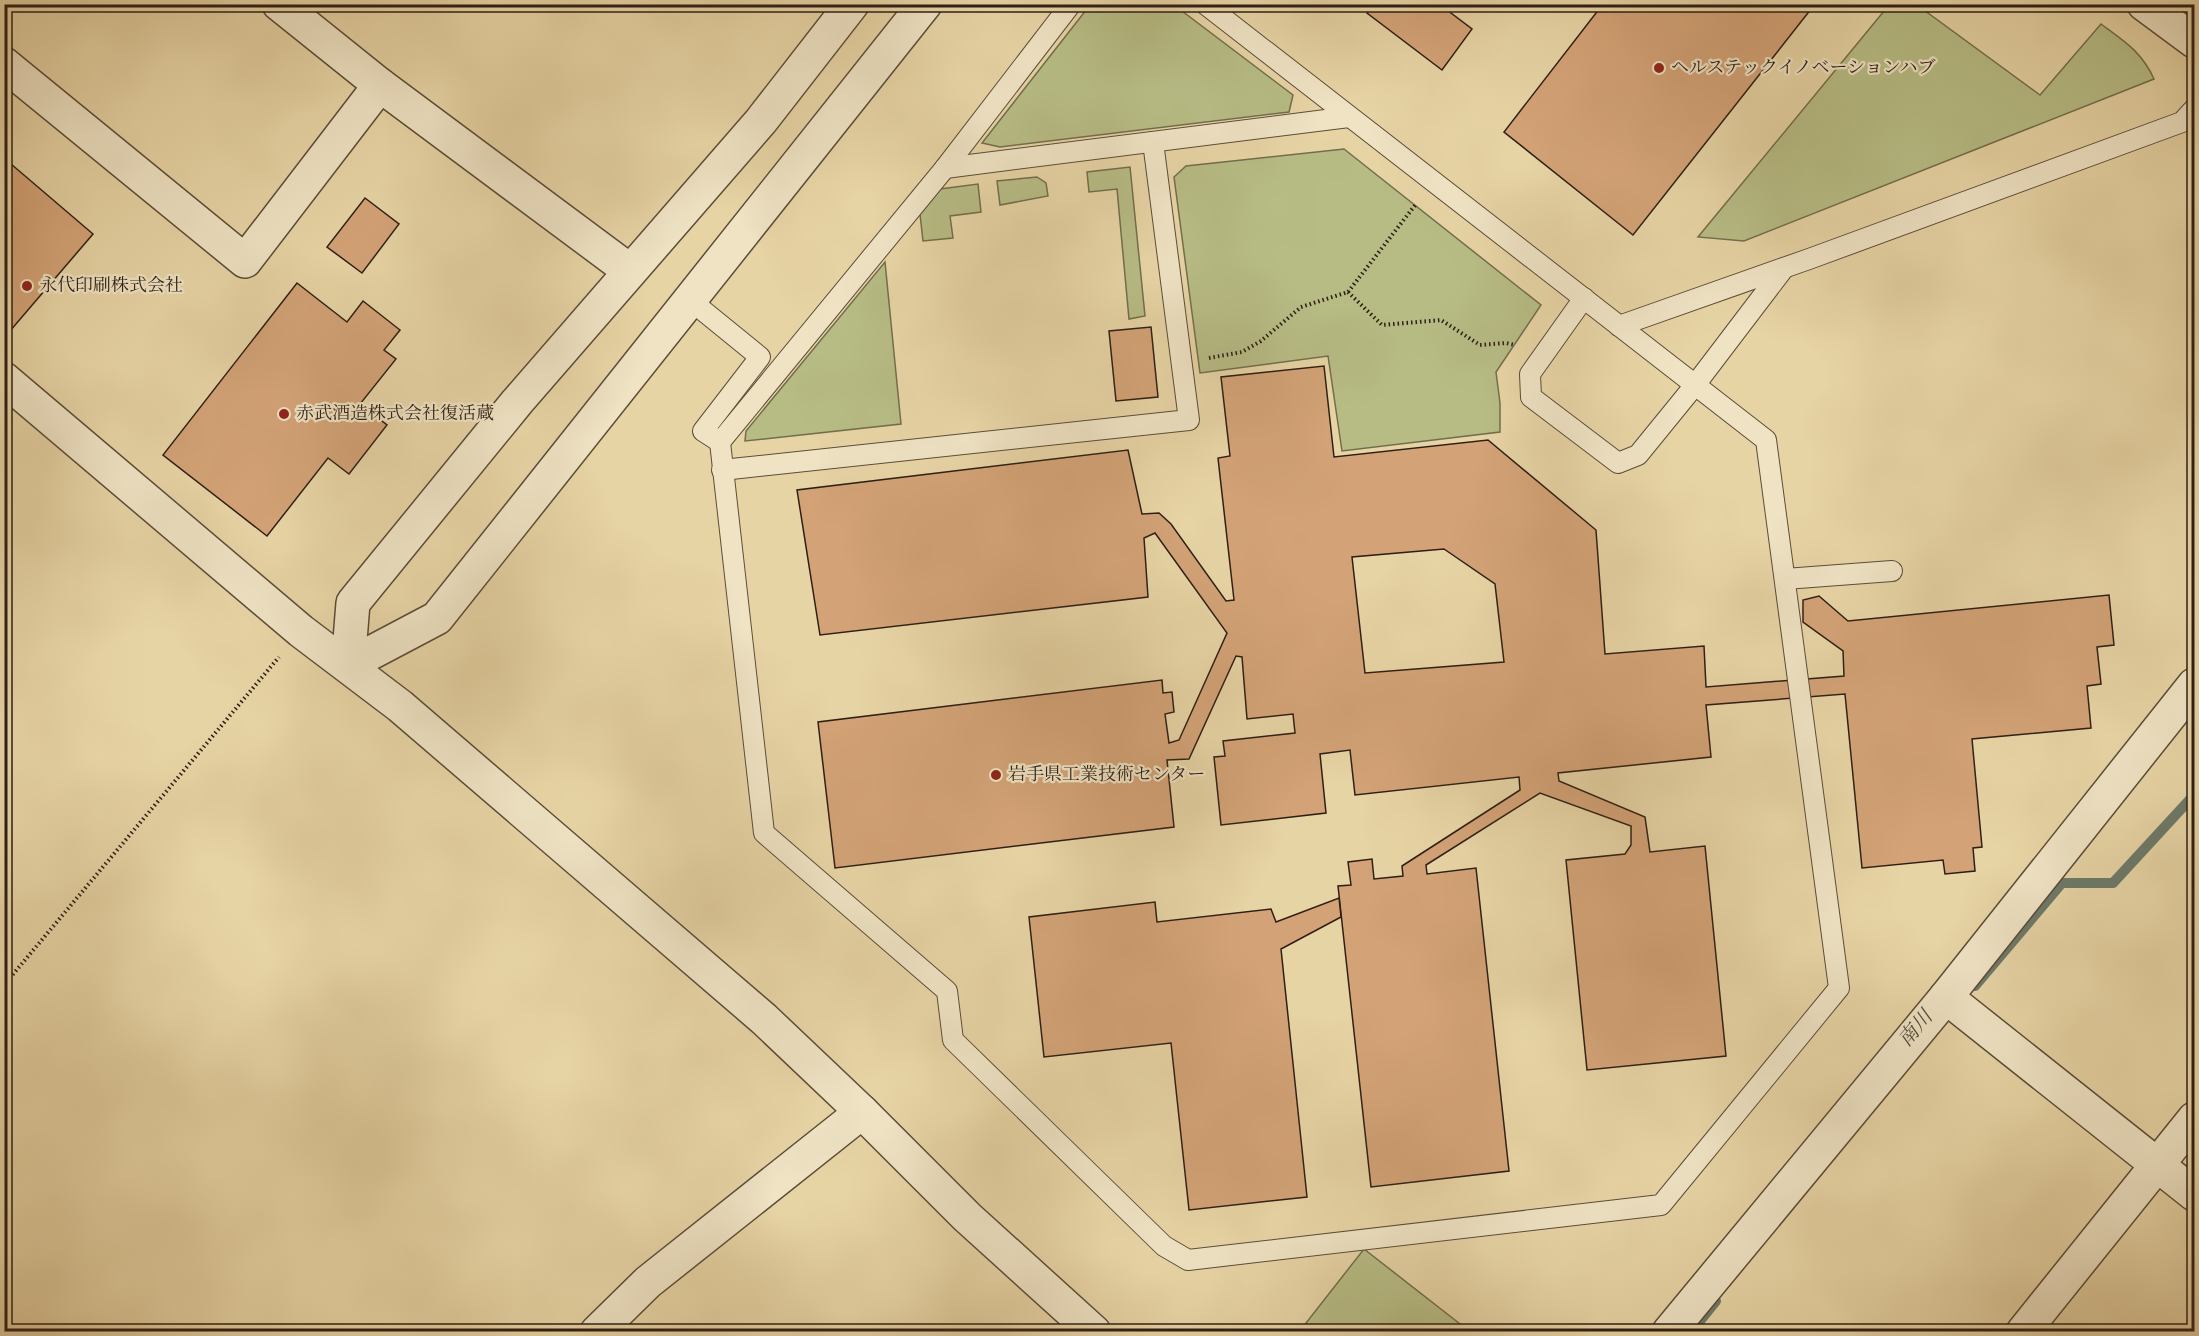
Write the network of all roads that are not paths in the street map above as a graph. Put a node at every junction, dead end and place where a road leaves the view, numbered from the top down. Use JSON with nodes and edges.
{"nodes":[{"id":1,"x":279,"y":4,"type":"edge"},
{"id":2,"x":852,"y":4,"type":"edge"},
{"id":3,"x":925,"y":4,"type":"edge"},
{"id":4,"x":1071,"y":4,"type":"edge"},
{"id":5,"x":1205,"y":4,"type":"edge"},
{"id":6,"x":2144,"y":4,"type":"edge"},
{"id":7,"x":2194,"y":41,"type":"edge"},
{"id":8,"x":4,"y":64,"type":"edge"},
{"id":9,"x":380,"y":85,"type":"junction"},
{"id":10,"x":2194,"y":110,"type":"edge"},
{"id":11,"x":1349,"y":117,"type":"junction"},
{"id":12,"x":1153,"y":142,"type":"junction"},
{"id":13,"x":945,"y":168,"type":"junction"},
{"id":14,"x":1784,"y":268,"type":"junction"},
{"id":15,"x":630,"y":271,"type":"junction"},
{"id":16,"x":1584,"y":298,"type":"junction"},
{"id":17,"x":690,"y":300,"type":"junction"},
{"id":18,"x":1619,"y":326,"type":"junction"},
{"id":19,"x":4,"y":379,"type":"edge"},
{"id":20,"x":1695,"y":385,"type":"junction"},
{"id":21,"x":720,"y":442,"type":"junction"},
{"id":22,"x":722,"y":470,"type":"junction"},
{"id":23,"x":1892,"y":571,"type":"dead end"},
{"id":24,"x":1785,"y":579,"type":"junction"},
{"id":25,"x":348,"y":665,"type":"junction"},
{"id":26,"x":2194,"y":685,"type":"edge"},
{"id":27,"x":1946,"y":997,"type":"junction"},
{"id":28,"x":862,"y":1112,"type":"junction"},
{"id":29,"x":2194,"y":1119,"type":"edge"},
{"id":30,"x":2157,"y":1166,"type":"junction"},
{"id":31,"x":2194,"y":1194,"type":"edge"},
{"id":32,"x":597,"y":1332,"type":"edge"},
{"id":33,"x":1095,"y":1332,"type":"edge"},
{"id":34,"x":1669,"y":1332,"type":"edge"},
{"id":35,"x":2023,"y":1332,"type":"edge"}],
"edges":[{"from":1,"to":9,"type":"street"},
{"from":2,"to":15,"type":"street"},
{"from":3,"to":17,"type":"street"},
{"from":4,"to":13,"type":"lane"},
{"from":5,"to":11,"type":"lane"},
{"from":6,"to":7,"type":"street"},
{"from":8,"to":9,"type":"street"},
{"from":9,"to":15,"type":"street"},
{"from":10,"to":14,"type":"lane"},
{"from":11,"to":12,"type":"lane"},
{"from":11,"to":16,"type":"lane"},
{"from":12,"to":13,"type":"lane"},
{"from":12,"to":22,"type":"lane"},
{"from":13,"to":21,"type":"lane"},
{"from":14,"to":18,"type":"lane"},
{"from":14,"to":20,"type":"lane"},
{"from":15,"to":25,"type":"street"},
{"from":16,"to":18,"type":"lane"},
{"from":16,"to":20,"type":"lane"},
{"from":17,"to":21,"type":"lane"},
{"from":17,"to":25,"type":"street"},
{"from":18,"to":20,"type":"lane"},
{"from":19,"to":25,"type":"street"},
{"from":20,"to":24,"type":"lane"},
{"from":21,"to":22,"type":"lane"},
{"from":22,"to":24,"type":"lane"},
{"from":23,"to":24,"type":"lane"},
{"from":25,"to":28,"type":"street"},
{"from":26,"to":27,"type":"street"},
{"from":27,"to":30,"type":"street"},
{"from":27,"to":34,"type":"street"},
{"from":28,"to":32,"type":"street"},
{"from":28,"to":33,"type":"street"},
{"from":29,"to":30,"type":"street"},
{"from":30,"to":31,"type":"street"},
{"from":30,"to":35,"type":"street"}]}
